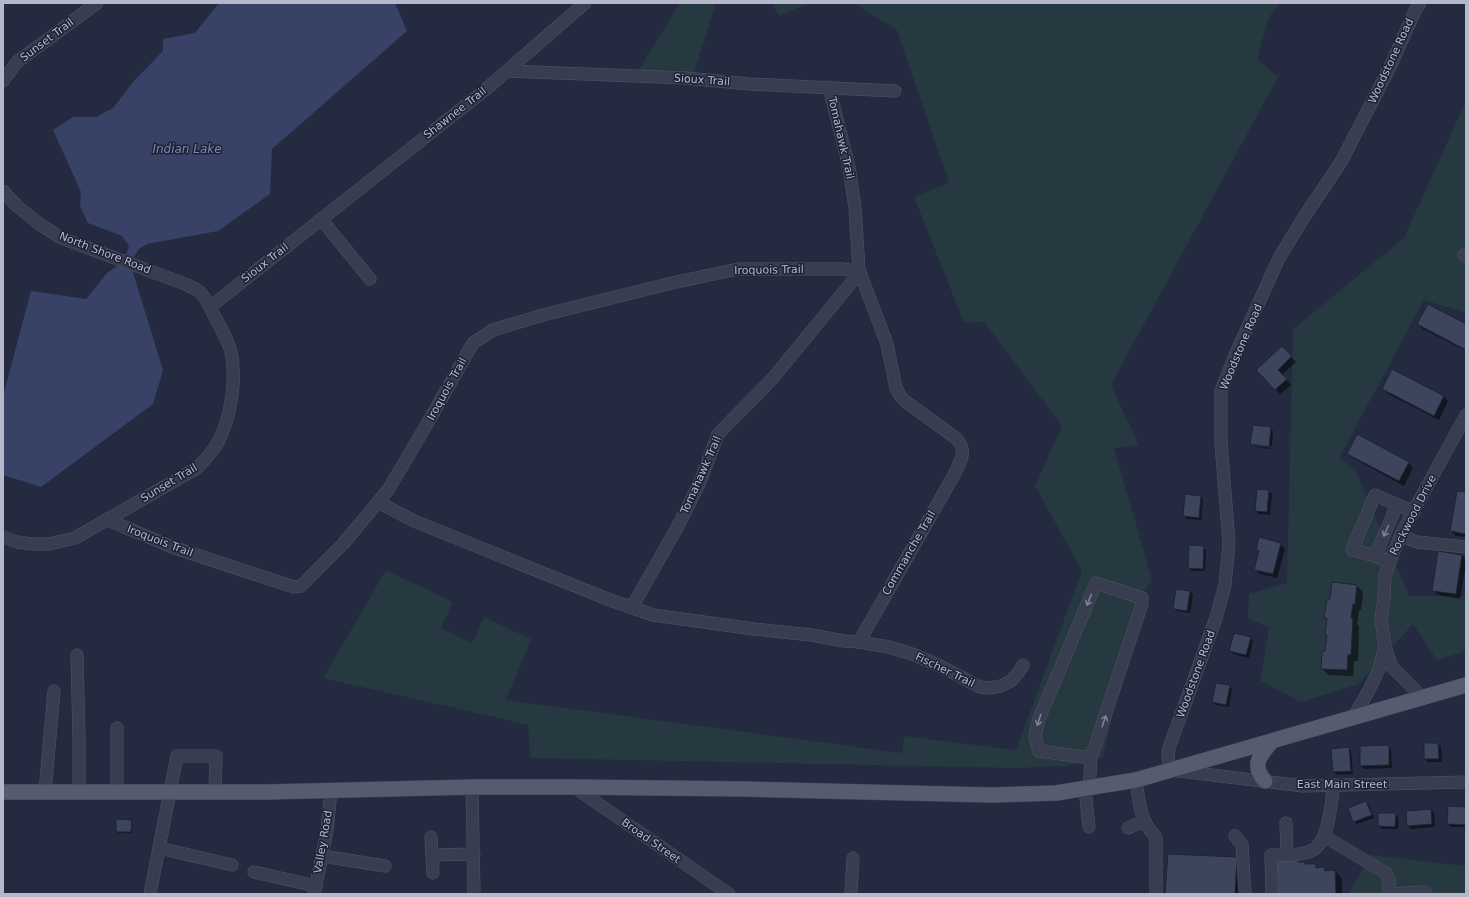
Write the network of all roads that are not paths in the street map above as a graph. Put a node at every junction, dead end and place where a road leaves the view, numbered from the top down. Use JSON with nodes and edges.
{"nodes":[{"id":1,"x":97,"y":3,"type":"edge"},
{"id":2,"x":1420,"y":3,"type":"edge"},
{"id":3,"x":580,"y":5,"type":"edge"},
{"id":4,"x":508,"y":71,"type":"junction"},
{"id":5,"x":3,"y":81,"type":"edge"},
{"id":6,"x":829,"y":87,"type":"junction"},
{"id":7,"x":895,"y":91,"type":"dead end"},
{"id":8,"x":3,"y":191,"type":"edge"},
{"id":9,"x":321,"y":219,"type":"junction"},
{"id":10,"x":860,"y":272,"type":"junction"},
{"id":11,"x":370,"y":279,"type":"dead end"},
{"id":12,"x":210,"y":307,"type":"junction"},
{"id":13,"x":1466,"y":415,"type":"edge"},
{"id":14,"x":378,"y":502,"type":"junction"},
{"id":15,"x":1397,"y":505,"type":"junction"},
{"id":16,"x":1414,"y":512,"type":"junction"},
{"id":17,"x":108,"y":520,"type":"junction"},
{"id":18,"x":1401,"y":536,"type":"junction"},
{"id":19,"x":3,"y":537,"type":"edge"},
{"id":20,"x":1466,"y":547,"type":"edge"},
{"id":21,"x":1375,"y":556,"type":"junction"},
{"id":22,"x":1390,"y":562,"type":"junction"},
{"id":23,"x":632,"y":607,"type":"junction"},
{"id":24,"x":859,"y":642,"type":"junction"},
{"id":25,"x":1385,"y":646,"type":"junction"},
{"id":26,"x":77,"y":655,"type":"dead end"},
{"id":27,"x":1023,"y":665,"type":"dead end"},
{"id":28,"x":1466,"y":685,"type":"edge"},
{"id":29,"x":54,"y":691,"type":"dead end"},
{"id":30,"x":1422,"y":697,"type":"junction"},
{"id":31,"x":1353,"y":718,"type":"junction"},
{"id":32,"x":117,"y":728,"type":"dead end"},
{"id":33,"x":1272,"y":741,"type":"junction"},
{"id":34,"x":1091,"y":758,"type":"junction"},
{"id":35,"x":1171,"y":770,"type":"junction"},
{"id":36,"x":1136,"y":780,"type":"junction"},
{"id":37,"x":1265,"y":781,"type":"junction"},
{"id":38,"x":1466,"y":782,"type":"edge"},
{"id":39,"x":1334,"y":785,"type":"junction"},
{"id":40,"x":472,"y":787,"type":"junction"},
{"id":41,"x":574,"y":787,"type":"junction"},
{"id":42,"x":1087,"y":789,"type":"junction"},
{"id":43,"x":331,"y":790,"type":"junction"},
{"id":44,"x":45,"y":792,"type":"junction"},
{"id":45,"x":79,"y":792,"type":"junction"},
{"id":46,"x":117,"y":792,"type":"junction"},
{"id":47,"x":216,"y":792,"type":"junction"},
{"id":48,"x":3,"y":793,"type":"edge"},
{"id":49,"x":170,"y":793,"type":"junction"},
{"id":50,"x":1144,"y":821,"type":"junction"},
{"id":51,"x":1286,"y":823,"type":"dead end"},
{"id":52,"x":1089,"y":827,"type":"dead end"},
{"id":53,"x":1128,"y":828,"type":"dead end"},
{"id":54,"x":1235,"y":836,"type":"dead end"},
{"id":55,"x":1324,"y":836,"type":"junction"},
{"id":56,"x":431,"y":837,"type":"dead end"},
{"id":57,"x":159,"y":848,"type":"junction"},
{"id":58,"x":474,"y":854,"type":"junction"},
{"id":59,"x":432,"y":855,"type":"junction"},
{"id":60,"x":1287,"y":855,"type":"junction"},
{"id":61,"x":322,"y":856,"type":"junction"},
{"id":62,"x":853,"y":858,"type":"dead end"},
{"id":63,"x":232,"y":865,"type":"dead end"},
{"id":64,"x":385,"y":866,"type":"dead end"},
{"id":65,"x":254,"y":872,"type":"dead end"},
{"id":66,"x":433,"y":873,"type":"dead end"},
{"id":67,"x":315,"y":890,"type":"edge"},
{"id":68,"x":150,"y":894,"type":"edge"},
{"id":69,"x":474,"y":894,"type":"edge"},
{"id":70,"x":729,"y":894,"type":"edge"},
{"id":71,"x":851,"y":894,"type":"edge"},
{"id":72,"x":1156,"y":894,"type":"edge"},
{"id":73,"x":1245,"y":894,"type":"edge"},
{"id":74,"x":1272,"y":894,"type":"edge"},
{"id":75,"x":1389,"y":894,"type":"edge"},
{"id":76,"x":1425,"y":894,"type":"edge"}],
"edges":[{"from":1,"to":5,"type":"street","name":"Sunset Trail"},
{"from":2,"to":35,"type":"street","name":"Woodstone Road"},
{"from":3,"to":4,"type":"street","name":"Shawnee Trail"},
{"from":4,"to":6,"type":"street","name":"Sioux Trail"},
{"from":4,"to":9,"type":"street","name":"Shawnee Trail"},
{"from":6,"to":7,"type":"street","name":"Sioux Trail"},
{"from":6,"to":10,"type":"street","name":"Tomahawk Trail"},
{"from":8,"to":12,"type":"street","name":"North Shore Road"},
{"from":9,"to":11,"type":"street"},
{"from":9,"to":12,"type":"street","name":"Sioux Trail"},
{"from":10,"to":14,"type":"street","name":"Iroquois Trail"},
{"from":10,"to":23,"type":"street","name":"Tomahawk Trail"},
{"from":10,"to":24,"type":"street","name":"Commanche Trail"},
{"from":12,"to":17,"type":"street","name":"Sunset Trail"},
{"from":13,"to":16,"type":"street","name":"Rockwood Drive"},
{"from":14,"to":17,"type":"street","name":"Iroquois Trail"},
{"from":14,"to":23,"type":"street"},
{"from":15,"to":16,"type":"street"},
{"from":15,"to":21,"type":"street","one_way":true},
{"from":15,"to":21,"type":"street"},
{"from":16,"to":18,"type":"street","name":"Rockwood Drive"},
{"from":17,"to":19,"type":"street","name":"Sunset Trail"},
{"from":18,"to":20,"type":"street"},
{"from":18,"to":22,"type":"street","name":"Rockwood Drive"},
{"from":21,"to":22,"type":"street"},
{"from":22,"to":25,"type":"street","name":"Rockwood Drive"},
{"from":23,"to":24,"type":"street"},
{"from":24,"to":27,"type":"street","name":"Fischer Trail"},
{"from":25,"to":30,"type":"street","name":"Rockwood Drive"},
{"from":25,"to":31,"type":"street","name":"Rockwood Drive"},
{"from":26,"to":45,"type":"street"},
{"from":28,"to":30,"type":"main road"},
{"from":29,"to":44,"type":"street"},
{"from":30,"to":31,"type":"main road"},
{"from":31,"to":33,"type":"main road"},
{"from":32,"to":46,"type":"street"},
{"from":33,"to":35,"type":"main road"},
{"from":33,"to":37,"type":"main road"},
{"from":34,"to":34,"type":"street","one_way":true},
{"from":34,"to":42,"type":"street"},
{"from":35,"to":36,"type":"main road"},
{"from":35,"to":37,"type":"street","name":"East Main Street"},
{"from":36,"to":42,"type":"main road"},
{"from":36,"to":50,"type":"street"},
{"from":37,"to":39,"type":"street","name":"East Main Street"},
{"from":38,"to":39,"type":"street","name":"East Main Street"},
{"from":39,"to":55,"type":"street"},
{"from":40,"to":41,"type":"main road"},
{"from":40,"to":43,"type":"main road"},
{"from":40,"to":58,"type":"street"},
{"from":41,"to":42,"type":"main road"},
{"from":41,"to":70,"type":"street","name":"Broad Street"},
{"from":42,"to":52,"type":"street"},
{"from":43,"to":47,"type":"main road"},
{"from":43,"to":61,"type":"street","name":"Valley Road"},
{"from":44,"to":45,"type":"main road"},
{"from":44,"to":48,"type":"main road"},
{"from":45,"to":46,"type":"main road"},
{"from":46,"to":49,"type":"main road"},
{"from":47,"to":49,"type":"main road"},
{"from":47,"to":49,"type":"street"},
{"from":49,"to":57,"type":"street"},
{"from":50,"to":53,"type":"street"},
{"from":50,"to":72,"type":"street"},
{"from":51,"to":60,"type":"street"},
{"from":54,"to":73,"type":"street"},
{"from":55,"to":60,"type":"street"},
{"from":55,"to":75,"type":"street"},
{"from":56,"to":59,"type":"street"},
{"from":57,"to":63,"type":"street"},
{"from":57,"to":68,"type":"street"},
{"from":58,"to":59,"type":"street"},
{"from":58,"to":69,"type":"street"},
{"from":59,"to":66,"type":"street"},
{"from":60,"to":74,"type":"street"},
{"from":61,"to":64,"type":"street"},
{"from":61,"to":67,"type":"street","name":"Valley Road"},
{"from":62,"to":71,"type":"street"},
{"from":65,"to":67,"type":"street"},
{"from":75,"to":76,"type":"street"}]}
